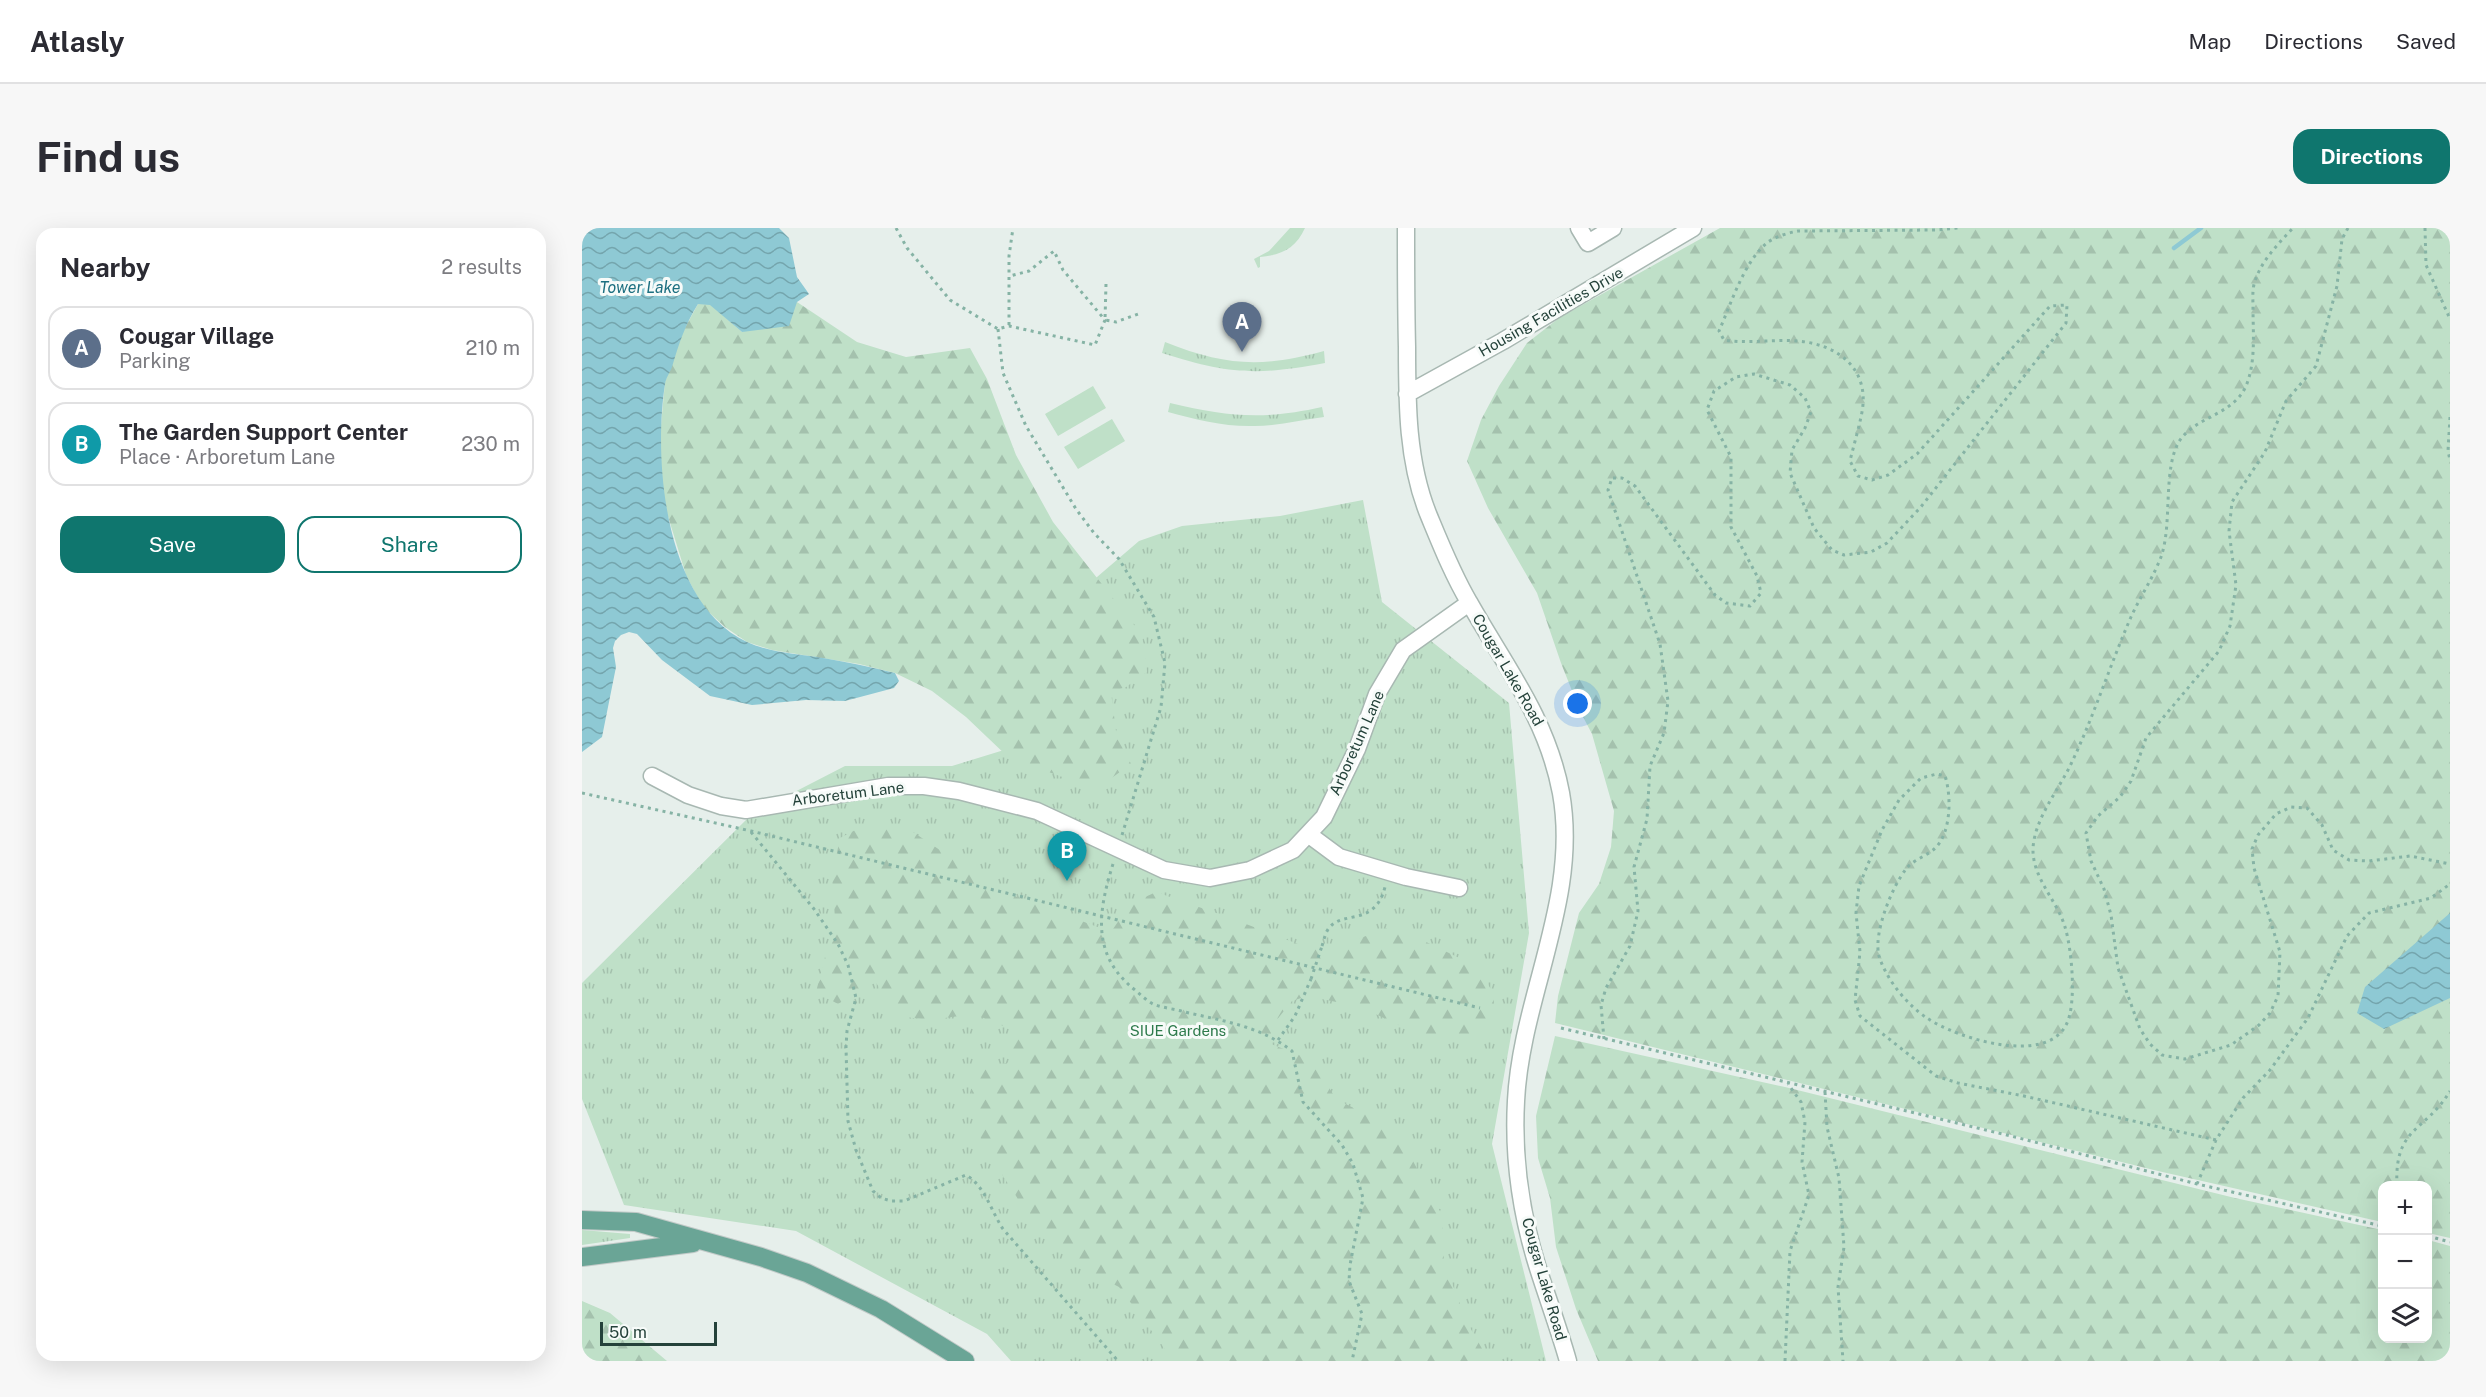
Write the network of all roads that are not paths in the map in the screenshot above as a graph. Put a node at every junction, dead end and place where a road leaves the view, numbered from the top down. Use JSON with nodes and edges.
{"nodes":[{"id":1,"x":1406,"y":228,"type":"edge"},
{"id":2,"x":1579,"y":228,"type":"edge"},
{"id":3,"x":1613,"y":228,"type":"edge"},
{"id":4,"x":1693,"y":228,"type":"edge"},
{"id":5,"x":1407,"y":394,"type":"junction"},
{"id":6,"x":1469,"y":603,"type":"junction"},
{"id":7,"x":652,"y":776,"type":"dead end"},
{"id":8,"x":1308,"y":834,"type":"junction"},
{"id":9,"x":1459,"y":888,"type":"dead end"},
{"id":10,"x":582,"y":1220,"type":"edge"},
{"id":11,"x":705,"y":1242,"type":"junction"},
{"id":12,"x":582,"y":1257,"type":"edge"},
{"id":13,"x":965,"y":1361,"type":"edge"},
{"id":14,"x":1568,"y":1361,"type":"edge"}],
"edges":[{"from":1,"to":5,"type":"street","name":"Cougar Lake Road"},
{"from":2,"to":3,"type":"street"},
{"from":4,"to":5,"type":"street","name":"Housing Facilities Drive"},
{"from":5,"to":6,"type":"street","name":"Cougar Lake Road"},
{"from":6,"to":8,"type":"street","name":"Arboretum Lane"},
{"from":6,"to":14,"type":"street","name":"Cougar Lake Road"},
{"from":7,"to":8,"type":"street","name":"Arboretum Lane"},
{"from":8,"to":9,"type":"street"},
{"from":10,"to":11,"type":"main road"},
{"from":11,"to":12,"type":"main road"},
{"from":11,"to":13,"type":"main road"}]}
